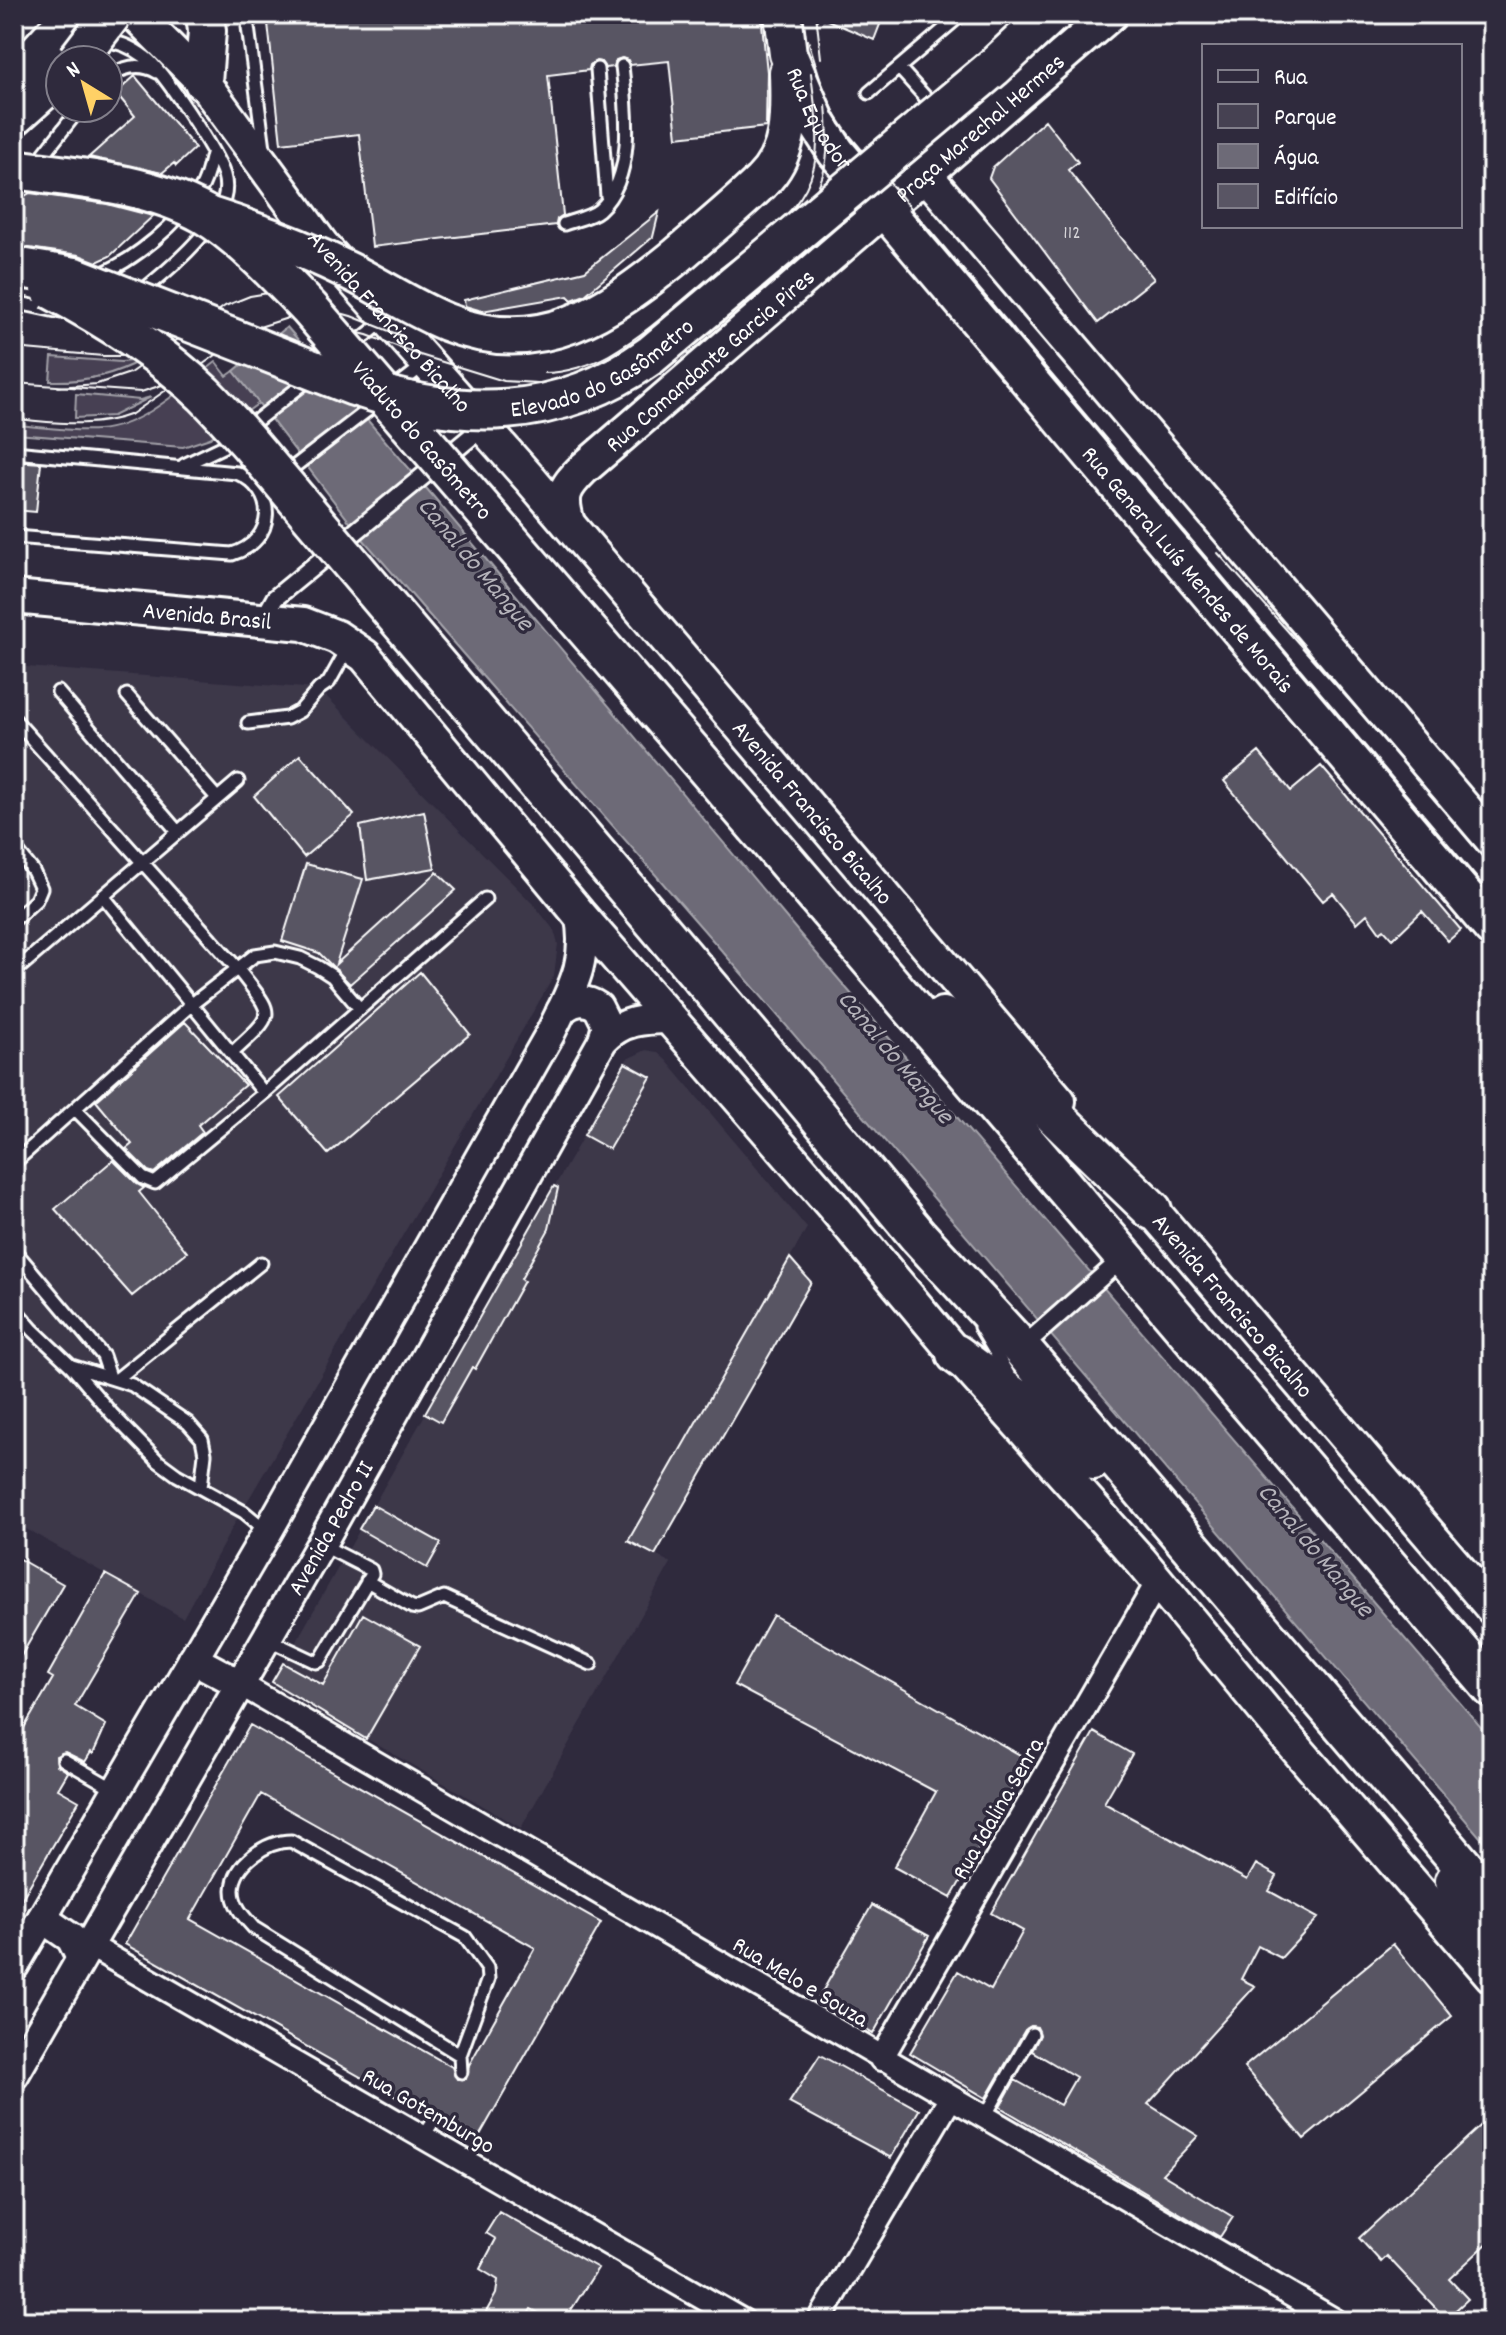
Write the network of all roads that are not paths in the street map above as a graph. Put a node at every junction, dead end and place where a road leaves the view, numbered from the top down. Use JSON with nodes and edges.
{"nodes":[{"id":1,"x":112,"y":14,"type":"edge"},
{"id":2,"x":135,"y":14,"type":"edge"},
{"id":3,"x":205,"y":14,"type":"edge"},
{"id":4,"x":783,"y":14,"type":"edge"},
{"id":5,"x":962,"y":14,"type":"edge"},
{"id":6,"x":1051,"y":14,"type":"edge"},
{"id":7,"x":1111,"y":14,"type":"edge"},
{"id":8,"x":248,"y":27,"type":"dead end"},
{"id":9,"x":76,"y":44,"type":"edge"},
{"id":10,"x":88,"y":44,"type":"edge"},
{"id":11,"x":123,"y":44,"type":"edge"},
{"id":12,"x":124,"y":45,"type":"edge"},
{"id":13,"x":788,"y":54,"type":"junction"},
{"id":14,"x":44,"y":62,"type":"edge"},
{"id":15,"x":622,"y":66,"type":"dead end"},
{"id":16,"x":899,"y":68,"type":"junction"},
{"id":17,"x":124,"y":69,"type":"edge"},
{"id":18,"x":597,"y":69,"type":"dead end"},
{"id":19,"x":14,"y":74,"type":"edge"},
{"id":20,"x":44,"y":79,"type":"edge"},
{"id":21,"x":167,"y":80,"type":"junction"},
{"id":22,"x":203,"y":82,"type":"junction"},
{"id":23,"x":869,"y":93,"type":"dead end"},
{"id":24,"x":14,"y":116,"type":"edge"},
{"id":25,"x":626,"y":121,"type":"junction"},
{"id":26,"x":65,"y":124,"type":"edge"},
{"id":27,"x":965,"y":141,"type":"junction"},
{"id":28,"x":603,"y":149,"type":"junction"},
{"id":29,"x":212,"y":154,"type":"junction"},
{"id":30,"x":268,"y":172,"type":"junction"},
{"id":31,"x":19,"y":175,"type":"edge"},
{"id":32,"x":926,"y":175,"type":"junction"},
{"id":33,"x":604,"y":203,"type":"junction"},
{"id":34,"x":885,"y":210,"type":"junction"},
{"id":35,"x":204,"y":214,"type":"junction"},
{"id":36,"x":564,"y":224,"type":"dead end"},
{"id":37,"x":16,"y":273,"type":"edge"},
{"id":38,"x":14,"y":302,"type":"edge"},
{"id":39,"x":388,"y":318,"type":"junction"},
{"id":40,"x":338,"y":357,"type":"dead end"},
{"id":41,"x":427,"y":363,"type":"junction"},
{"id":42,"x":327,"y":365,"type":"dead end"},
{"id":43,"x":484,"y":426,"type":"junction"},
{"id":44,"x":14,"y":452,"type":"edge"},
{"id":45,"x":177,"y":466,"type":"junction"},
{"id":46,"x":266,"y":518,"type":"junction"},
{"id":47,"x":568,"y":523,"type":"junction"},
{"id":48,"x":14,"y":537,"type":"edge"},
{"id":49,"x":14,"y":597,"type":"edge"},
{"id":50,"x":264,"y":618,"type":"junction"},
{"id":51,"x":349,"y":645,"type":"junction"},
{"id":52,"x":58,"y":692,"type":"dead end"},
{"id":53,"x":127,"y":695,"type":"dead end"},
{"id":54,"x":14,"y":719,"type":"edge"},
{"id":55,"x":248,"y":723,"type":"dead end"},
{"id":56,"x":238,"y":781,"type":"dead end"},
{"id":57,"x":217,"y":798,"type":"junction"},
{"id":58,"x":178,"y":832,"type":"junction"},
{"id":59,"x":1492,"y":840,"type":"edge"},
{"id":60,"x":14,"y":847,"type":"edge"},
{"id":61,"x":143,"y":862,"type":"junction"},
{"id":62,"x":103,"y":896,"type":"junction"},
{"id":63,"x":485,"y":899,"type":"dead end"},
{"id":64,"x":579,"y":914,"type":"junction"},
{"id":65,"x":14,"y":920,"type":"edge"},
{"id":66,"x":1492,"y":928,"type":"edge"},
{"id":67,"x":869,"y":959,"type":"junction"},
{"id":68,"x":237,"y":968,"type":"junction"},
{"id":69,"x":14,"y":972,"type":"edge"},
{"id":70,"x":192,"y":1004,"type":"junction"},
{"id":71,"x":360,"y":1009,"type":"junction"},
{"id":72,"x":561,"y":1011,"type":"junction"},
{"id":73,"x":670,"y":1019,"type":"junction"},
{"id":74,"x":603,"y":1040,"type":"junction"},
{"id":75,"x":232,"y":1053,"type":"junction"},
{"id":76,"x":264,"y":1093,"type":"junction"},
{"id":77,"x":75,"y":1109,"type":"junction"},
{"id":78,"x":14,"y":1163,"type":"edge"},
{"id":79,"x":1152,"y":1210,"type":"junction"},
{"id":80,"x":919,"y":1237,"type":"junction"},
{"id":81,"x":14,"y":1250,"type":"edge"},
{"id":82,"x":261,"y":1263,"type":"dead end"},
{"id":83,"x":1112,"y":1268,"type":"junction"},
{"id":84,"x":967,"y":1307,"type":"dead end"},
{"id":85,"x":14,"y":1308,"type":"edge"},
{"id":86,"x":975,"y":1319,"type":"dead end"},
{"id":87,"x":1031,"y":1339,"type":"junction"},
{"id":88,"x":956,"y":1354,"type":"junction"},
{"id":89,"x":71,"y":1366,"type":"junction"},
{"id":90,"x":114,"y":1378,"type":"junction"},
{"id":91,"x":1034,"y":1412,"type":"junction"},
{"id":92,"x":1061,"y":1449,"type":"dead end"},
{"id":93,"x":1070,"y":1462,"type":"dead end"},
{"id":94,"x":201,"y":1487,"type":"junction"},
{"id":95,"x":1172,"y":1526,"type":"junction"},
{"id":96,"x":268,"y":1531,"type":"junction"},
{"id":97,"x":321,"y":1544,"type":"junction"},
{"id":98,"x":1149,"y":1572,"type":"junction"},
{"id":99,"x":367,"y":1581,"type":"junction"},
{"id":100,"x":1492,"y":1608,"type":"edge"},
{"id":101,"x":266,"y":1639,"type":"junction"},
{"id":102,"x":193,"y":1659,"type":"junction"},
{"id":103,"x":591,"y":1664,"type":"dead end"},
{"id":104,"x":240,"y":1684,"type":"junction"},
{"id":105,"x":1492,"y":1688,"type":"edge"},
{"id":106,"x":64,"y":1760,"type":"dead end"},
{"id":107,"x":117,"y":1790,"type":"junction"},
{"id":108,"x":1399,"y":1790,"type":"junction"},
{"id":109,"x":1492,"y":1900,"type":"edge"},
{"id":110,"x":42,"y":1918,"type":"junction"},
{"id":111,"x":1492,"y":1940,"type":"edge"},
{"id":112,"x":85,"y":1951,"type":"junction"},
{"id":113,"x":14,"y":1966,"type":"edge"},
{"id":114,"x":1492,"y":1976,"type":"edge"},
{"id":115,"x":1032,"y":2034,"type":"dead end"},
{"id":116,"x":460,"y":2055,"type":"junction"},
{"id":117,"x":881,"y":2059,"type":"junction"},
{"id":118,"x":461,"y":2072,"type":"dead end"},
{"id":119,"x":14,"y":2075,"type":"edge"},
{"id":120,"x":950,"y":2099,"type":"junction"},
{"id":121,"x":984,"y":2118,"type":"junction"},
{"id":122,"x":743,"y":2321,"type":"edge"},
{"id":123,"x":819,"y":2321,"type":"edge"},
{"id":124,"x":1336,"y":2321,"type":"edge"}],
"edges":[{"from":1,"to":9,"type":"highway","bridge":true},
{"from":2,"to":22,"type":"main road","name":"Avenida Francisco Bicalho"},
{"from":3,"to":22,"type":"main road"},
{"from":4,"to":13,"type":"main road","name":"Rua Equador"},
{"from":5,"to":16,"type":"lane"},
{"from":6,"to":37,"type":"highway","name":"Elevado do Gasômetro","bridge":true},
{"from":7,"to":27,"type":"main road","name":"Praça Marechal Hermes"},
{"from":8,"to":30,"type":"lane"},
{"from":10,"to":11,"type":"lane"},
{"from":12,"to":21,"type":"lane"},
{"from":13,"to":34,"type":"main road","name":"Rua Equador"},
{"from":13,"to":35,"type":"main road","bridge":true},
{"from":14,"to":19,"type":"highway"},
{"from":15,"to":25,"type":"lane"},
{"from":16,"to":23,"type":"lane"},
{"from":16,"to":27,"type":"lane"},
{"from":17,"to":21,"type":"lane"},
{"from":18,"to":28,"type":"lane"},
{"from":20,"to":24,"type":"highway"},
{"from":21,"to":29,"type":"lane"},
{"from":22,"to":30,"type":"main road","name":"Avenida Francisco Bicalho"},
{"from":25,"to":28,"type":"lane"},
{"from":25,"to":33,"type":"lane"},
{"from":26,"to":31,"type":"lane"},
{"from":27,"to":32,"type":"main road","name":"Praça Marechal Hermes"},
{"from":28,"to":33,"type":"lane"},
{"from":29,"to":37,"type":"lane"},
{"from":29,"to":38,"type":"lane"},
{"from":30,"to":39,"type":"main road","name":"Avenida Francisco Bicalho"},
{"from":31,"to":35,"type":"highway","name":"Viaduto do Gasômetro","bridge":true},
{"from":32,"to":34,"type":"main road","name":"Praça Marechal Hermes"},
{"from":32,"to":59,"type":"main road"},
{"from":33,"to":36,"type":"lane"},
{"from":34,"to":47,"type":"main road","name":"Rua Comandante Garcia Pires"},
{"from":34,"to":66,"type":"main road","name":"Rua General Luís Mendes de Morais"},
{"from":35,"to":67,"type":"highway","name":"Viaduto do Gasômetro","bridge":true},
{"from":37,"to":80,"type":"highway","bridge":true},
{"from":39,"to":40,"type":"lane"},
{"from":39,"to":41,"type":"main road","name":"Avenida Francisco Bicalho"},
{"from":41,"to":43,"type":"main road","name":"Avenida Francisco Bicalho"},
{"from":41,"to":46,"type":"lane"},
{"from":42,"to":45,"type":"lane"},
{"from":43,"to":47,"type":"main road","name":"Avenida Francisco Bicalho"},
{"from":43,"to":50,"type":"street"},
{"from":44,"to":45,"type":"lane"},
{"from":45,"to":46,"type":"lane"},
{"from":46,"to":48,"type":"lane"},
{"from":47,"to":79,"type":"main road","name":"Avenida Francisco Bicalho"},
{"from":49,"to":50,"type":"main road","name":"Avenida Brasil"},
{"from":50,"to":51,"type":"main road","name":"Avenida Brasil"},
{"from":51,"to":55,"type":"lane"},
{"from":51,"to":64,"type":"main road","name":"Avenida Brasil"},
{"from":52,"to":58,"type":"lane"},
{"from":53,"to":57,"type":"lane"},
{"from":54,"to":61,"type":"lane"},
{"from":56,"to":57,"type":"lane"},
{"from":57,"to":58,"type":"lane"},
{"from":58,"to":61,"type":"lane"},
{"from":60,"to":65,"type":"lane"},
{"from":61,"to":62,"type":"lane"},
{"from":61,"to":68,"type":"lane"},
{"from":62,"to":69,"type":"lane"},
{"from":62,"to":70,"type":"lane"},
{"from":63,"to":71,"type":"lane"},
{"from":64,"to":72,"type":"street"},
{"from":64,"to":73,"type":"main road"},
{"from":67,"to":79,"type":"highway"},
{"from":67,"to":83,"type":"highway"},
{"from":68,"to":70,"type":"lane"},
{"from":68,"to":71,"type":"lane"},
{"from":68,"to":75,"type":"lane"},
{"from":70,"to":75,"type":"lane"},
{"from":70,"to":77,"type":"lane"},
{"from":71,"to":76,"type":"lane"},
{"from":72,"to":74,"type":"street"},
{"from":72,"to":96,"type":"street"},
{"from":73,"to":74,"type":"street"},
{"from":73,"to":88,"type":"main road"},
{"from":74,"to":97,"type":"street","name":"Avenida Pedro II"},
{"from":75,"to":76,"type":"lane"},
{"from":76,"to":77,"type":"lane"},
{"from":77,"to":78,"type":"lane"},
{"from":79,"to":100,"type":"main road","name":"Avenida Francisco Bicalho"},
{"from":80,"to":84,"type":"lane"},
{"from":80,"to":87,"type":"highway"},
{"from":81,"to":90,"type":"lane"},
{"from":82,"to":90,"type":"lane"},
{"from":83,"to":87,"type":"street"},
{"from":83,"to":105,"type":"highway"},
{"from":85,"to":89,"type":"lane"},
{"from":86,"to":91,"type":"lane"},
{"from":87,"to":95,"type":"highway"},
{"from":88,"to":91,"type":"highway"},
{"from":88,"to":98,"type":"main road"},
{"from":89,"to":90,"type":"lane"},
{"from":89,"to":94,"type":"lane"},
{"from":90,"to":94,"type":"lane"},
{"from":91,"to":92,"type":"lane"},
{"from":91,"to":95,"type":"highway"},
{"from":93,"to":98,"type":"lane"},
{"from":94,"to":96,"type":"lane"},
{"from":95,"to":108,"type":"highway"},
{"from":96,"to":102,"type":"street"},
{"from":97,"to":99,"type":"lane"},
{"from":97,"to":101,"type":"street","name":"Avenida Pedro II"},
{"from":98,"to":114,"type":"main road"},
{"from":98,"to":117,"type":"street","name":"Rua Idalina Senra"},
{"from":99,"to":101,"type":"lane"},
{"from":99,"to":103,"type":"lane"},
{"from":101,"to":104,"type":"street","name":"Avenida Pedro II"},
{"from":102,"to":104,"type":"street"},
{"from":102,"to":107,"type":"street"},
{"from":104,"to":112,"type":"street","name":"Avenida Pedro II"},
{"from":104,"to":117,"type":"street","name":"Rua Melo e Souza"},
{"from":106,"to":107,"type":"lane"},
{"from":107,"to":110,"type":"street"},
{"from":108,"to":109,"type":"highway"},
{"from":108,"to":111,"type":"highway"},
{"from":110,"to":112,"type":"street"},
{"from":110,"to":113,"type":"street"},
{"from":112,"to":119,"type":"street","name":"Avenida Pedro II"},
{"from":112,"to":122,"type":"street","name":"Rua Gotemburgo"},
{"from":115,"to":121,"type":"lane"},
{"from":116,"to":116,"type":"lane"},
{"from":116,"to":118,"type":"lane"},
{"from":117,"to":120,"type":"street","name":"Rua Melo e Souza"},
{"from":120,"to":121,"type":"street","name":"Rua Melo e Souza"},
{"from":120,"to":123,"type":"street"},
{"from":121,"to":124,"type":"street","name":"Rua Melo e Souza"}]}
